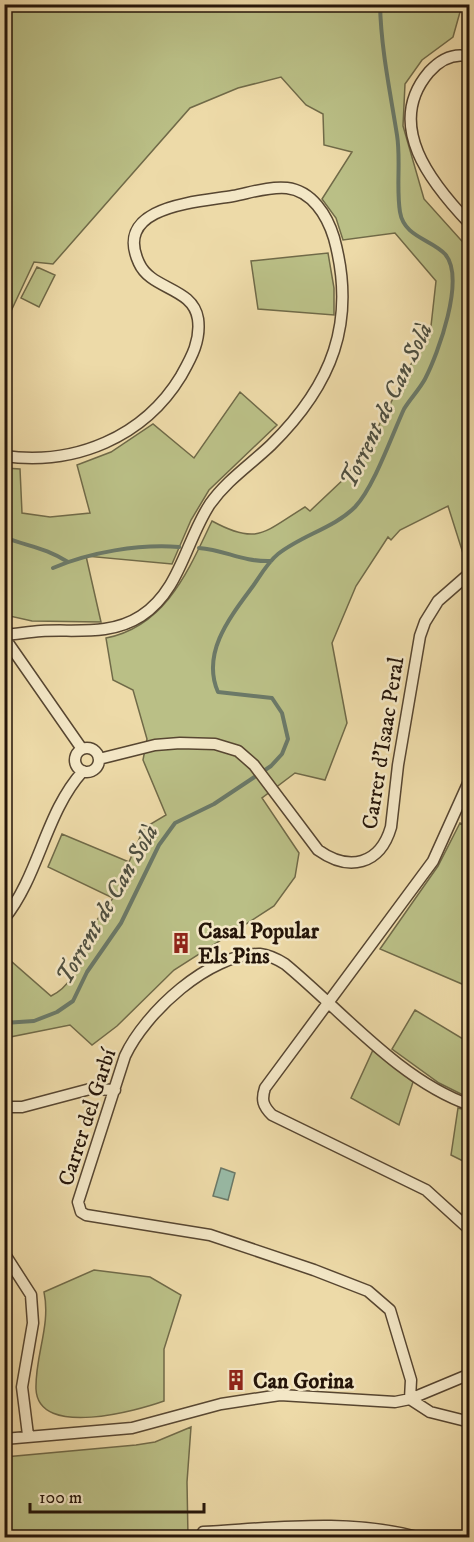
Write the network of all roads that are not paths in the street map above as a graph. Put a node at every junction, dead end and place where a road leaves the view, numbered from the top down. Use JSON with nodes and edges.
{"nodes":[{"id":1,"x":470,"y":57,"type":"edge"},
{"id":2,"x":470,"y":224,"type":"edge"},
{"id":3,"x":4,"y":456,"type":"edge"},
{"id":4,"x":470,"y":573,"type":"edge"},
{"id":5,"x":4,"y":636,"type":"edge"},
{"id":6,"x":82,"y":749,"type":"junction"},
{"id":7,"x":99,"y":759,"type":"junction"},
{"id":8,"x":83,"y":771,"type":"junction"},
{"id":9,"x":470,"y":779,"type":"edge"},
{"id":10,"x":4,"y":919,"type":"edge"},
{"id":11,"x":330,"y":1004,"type":"junction"},
{"id":12,"x":115,"y":1090,"type":"junction"},
{"id":13,"x":470,"y":1106,"type":"edge"},
{"id":14,"x":10,"y":1107,"type":"dead end"},
{"id":15,"x":470,"y":1230,"type":"edge"},
{"id":16,"x":4,"y":1253,"type":"edge"},
{"id":17,"x":470,"y":1374,"type":"edge"},
{"id":18,"x":410,"y":1399,"type":"junction"},
{"id":19,"x":470,"y":1422,"type":"edge"},
{"id":20,"x":28,"y":1435,"type":"junction"},
{"id":21,"x":4,"y":1439,"type":"edge"},
{"id":22,"x":203,"y":1532,"type":"dead end"},
{"id":23,"x":421,"y":1538,"type":"edge"}],
"edges":[{"from":1,"to":2,"type":"street"},
{"from":3,"to":5,"type":"street"},
{"from":4,"to":7,"type":"street","name":"Carrer d'Isaac Peral"},
{"from":5,"to":6,"type":"street"},
{"from":6,"to":7,"type":"street"},
{"from":6,"to":8,"type":"street"},
{"from":7,"to":8,"type":"street"},
{"from":8,"to":10,"type":"street"},
{"from":9,"to":11,"type":"street"},
{"from":11,"to":12,"type":"street","name":"Carrer del Garbí"},
{"from":11,"to":13,"type":"street","name":"Carrer del Garbí"},
{"from":11,"to":15,"type":"street"},
{"from":12,"to":14,"type":"street"},
{"from":12,"to":18,"type":"street","name":"Carrer del Garbí"},
{"from":16,"to":20,"type":"street"},
{"from":17,"to":18,"type":"street"},
{"from":18,"to":19,"type":"street"},
{"from":18,"to":20,"type":"street"},
{"from":20,"to":21,"type":"street"},
{"from":22,"to":23,"type":"street"}]}
